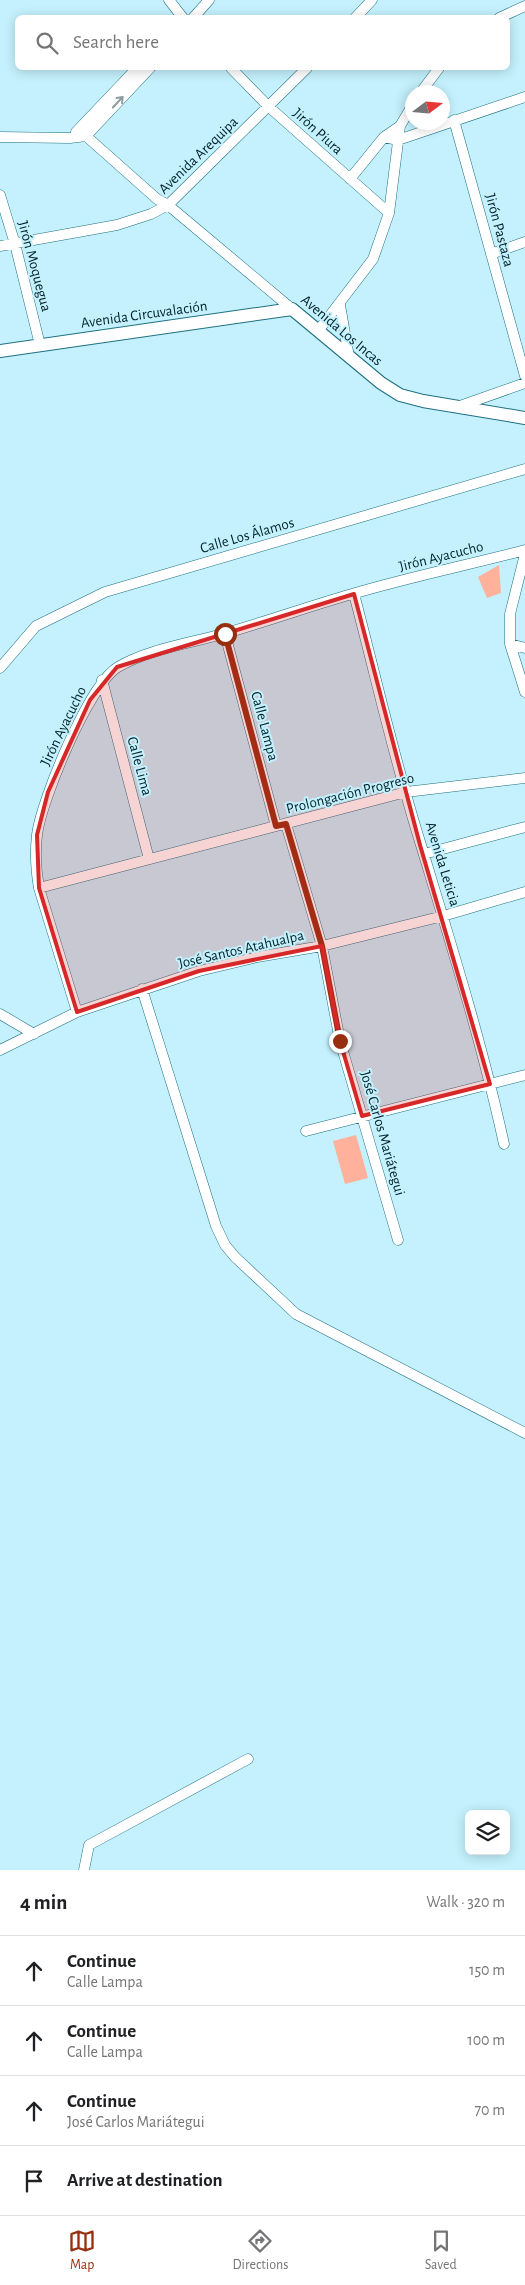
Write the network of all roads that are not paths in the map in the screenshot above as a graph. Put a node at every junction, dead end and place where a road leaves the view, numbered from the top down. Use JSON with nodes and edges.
{"nodes":[{"id":1,"x":169,"y":0,"type":"edge"},
{"id":2,"x":209,"y":0,"type":"edge"},
{"id":3,"x":372,"y":0,"type":"edge"},
{"id":4,"x":525,"y":6,"type":"edge"},
{"id":5,"x":181,"y":15,"type":"edge"},
{"id":6,"x":194,"y":15,"type":"edge"},
{"id":7,"x":359,"y":15,"type":"edge"},
{"id":8,"x":506,"y":15,"type":"edge"},
{"id":9,"x":135,"y":70,"type":"edge"},
{"id":10,"x":148,"y":70,"type":"edge"},
{"id":11,"x":233,"y":70,"type":"edge"},
{"id":12,"x":305,"y":70,"type":"edge"},
{"id":13,"x":438,"y":70,"type":"edge"},
{"id":14,"x":427,"y":85,"type":"edge"},
{"id":15,"x":525,"y":97,"type":"edge"},
{"id":16,"x":270,"y":107,"type":"junction"},
{"id":17,"x":405,"y":118,"type":"edge"},
{"id":18,"x":454,"y":120,"type":"junction"},
{"id":19,"x":400,"y":126,"type":"junction"},
{"id":20,"x":83,"y":132,"type":"junction"},
{"id":21,"x":384,"y":136,"type":"junction"},
{"id":22,"x":0,"y":137,"type":"edge"},
{"id":23,"x":398,"y":140,"type":"junction"},
{"id":24,"x":350,"y":179,"type":"junction"},
{"id":25,"x":0,"y":196,"type":"edge"},
{"id":26,"x":168,"y":205,"type":"junction"},
{"id":27,"x":389,"y":213,"type":"junction"},
{"id":28,"x":525,"y":242,"type":"edge"},
{"id":29,"x":15,"y":244,"type":"junction"},
{"id":30,"x":0,"y":246,"type":"edge"},
{"id":31,"x":491,"y":254,"type":"junction"},
{"id":32,"x":340,"y":305,"type":"junction"},
{"id":33,"x":292,"y":309,"type":"junction"},
{"id":34,"x":318,"y":331,"type":"junction"},
{"id":35,"x":40,"y":345,"type":"junction"},
{"id":36,"x":0,"y":350,"type":"edge"},
{"id":37,"x":349,"y":357,"type":"junction"},
{"id":38,"x":525,"y":376,"type":"edge"},
{"id":39,"x":525,"y":383,"type":"edge"},
{"id":40,"x":460,"y":406,"type":"junction"},
{"id":41,"x":525,"y":418,"type":"edge"},
{"id":42,"x":525,"y":469,"type":"edge"},
{"id":43,"x":525,"y":550,"type":"edge"},
{"id":44,"x":525,"y":554,"type":"edge"},
{"id":45,"x":354,"y":594,"type":"junction"},
{"id":46,"x":225,"y":634,"type":"junction"},
{"id":47,"x":510,"y":644,"type":"junction"},
{"id":48,"x":525,"y":648,"type":"edge"},
{"id":49,"x":0,"y":668,"type":"edge"},
{"id":50,"x":102,"y":680,"type":"junction"},
{"id":51,"x":525,"y":692,"type":"edge"},
{"id":52,"x":525,"y":778,"type":"edge"},
{"id":53,"x":406,"y":792,"type":"junction"},
{"id":54,"x":281,"y":825,"type":"junction"},
{"id":55,"x":525,"y":827,"type":"edge"},
{"id":56,"x":424,"y":854,"type":"junction"},
{"id":57,"x":149,"y":859,"type":"junction"},
{"id":58,"x":39,"y":888,"type":"junction"},
{"id":59,"x":525,"y":892,"type":"edge"},
{"id":60,"x":444,"y":916,"type":"junction"},
{"id":61,"x":322,"y":946,"type":"junction"},
{"id":62,"x":142,"y":989,"type":"junction"},
{"id":63,"x":78,"y":1012,"type":"junction"},
{"id":64,"x":0,"y":1014,"type":"edge"},
{"id":65,"x":34,"y":1034,"type":"junction"},
{"id":66,"x":0,"y":1050,"type":"edge"},
{"id":67,"x":525,"y":1075,"type":"edge"},
{"id":68,"x":490,"y":1084,"type":"junction"},
{"id":69,"x":362,"y":1116,"type":"junction"},
{"id":70,"x":306,"y":1131,"type":"dead end"},
{"id":71,"x":504,"y":1144,"type":"dead end"},
{"id":72,"x":398,"y":1240,"type":"dead end"},
{"id":73,"x":525,"y":1433,"type":"edge"},
{"id":74,"x":248,"y":1759,"type":"dead end"},
{"id":75,"x":84,"y":1870,"type":"edge"}],
"edges":[{"from":1,"to":5,"type":"street"},
{"from":2,"to":6,"type":"street"},
{"from":3,"to":7,"type":"street"},
{"from":4,"to":8,"type":"street"},
{"from":9,"to":20,"type":"street"},
{"from":20,"to":10,"type":"street","one_way":true},
{"from":11,"to":16,"type":"street","name":"Jirón Piura"},
{"from":12,"to":16,"type":"street","name":"Avenida Arequipa"},
{"from":13,"to":14,"type":"street"},
{"from":15,"to":18,"type":"street"},
{"from":16,"to":24,"type":"street","name":"Jirón Piura"},
{"from":16,"to":26,"type":"street","name":"Avenida Arequipa"},
{"from":17,"to":19,"type":"street"},
{"from":18,"to":23,"type":"street"},
{"from":18,"to":31,"type":"street","name":"Jirón Pastaza"},
{"from":19,"to":21,"type":"street"},
{"from":19,"to":23,"type":"street"},
{"from":20,"to":22,"type":"street"},
{"from":20,"to":26,"type":"street","name":"Avenida Los Incas"},
{"from":21,"to":23,"type":"street"},
{"from":21,"to":24,"type":"street"},
{"from":23,"to":27,"type":"street"},
{"from":24,"to":27,"type":"street","name":"Jirón Piura"},
{"from":25,"to":29,"type":"street","name":"Jirón Moquegua"},
{"from":26,"to":29,"type":"street","name":"Avenida Arequipa"},
{"from":26,"to":33,"type":"street","name":"Avenida Los Incas"},
{"from":27,"to":32,"type":"street"},
{"from":28,"to":31,"type":"street"},
{"from":29,"to":30,"type":"street","name":"Avenida Arequipa"},
{"from":29,"to":35,"type":"street","name":"Jirón Moquegua"},
{"from":31,"to":38,"type":"street","name":"Jirón Pastaza"},
{"from":32,"to":34,"type":"street"},
{"from":32,"to":37,"type":"street"},
{"from":33,"to":34,"type":"street","name":"Avenida Los Incas"},
{"from":33,"to":35,"type":"street","name":"Avenida Circuvalación"},
{"from":34,"to":37,"type":"street","name":"Avenida Los Incas"},
{"from":35,"to":36,"type":"street","name":"Avenida Circuvalación"},
{"from":37,"to":40,"type":"street","name":"Avenida Los Incas"},
{"from":39,"to":40,"type":"street"},
{"from":40,"to":41,"type":"street","name":"Avenida Los Incas"},
{"from":42,"to":49,"type":"street","name":"Calle Los Álamos"},
{"from":43,"to":45,"type":"street","name":"Jirón Ayacucho"},
{"from":44,"to":47,"type":"street"},
{"from":45,"to":46,"type":"street","name":"Jirón Ayacucho"},
{"from":45,"to":53,"type":"street","name":"Avenida Leticia"},
{"from":46,"to":50,"type":"street","name":"Jirón Ayacucho"},
{"from":46,"to":54,"type":"street","name":"Calle Lampa"},
{"from":47,"to":48,"type":"street"},
{"from":47,"to":51,"type":"street"},
{"from":50,"to":57,"type":"street","name":"Calle Lima"},
{"from":50,"to":58,"type":"street","name":"Jirón Ayacucho"},
{"from":52,"to":53,"type":"street","name":"Prolongación Progreso"},
{"from":53,"to":54,"type":"street","name":"Prolongación Progreso"},
{"from":53,"to":56,"type":"street","name":"Avenida Leticia"},
{"from":54,"to":57,"type":"street","name":"Prolongación Progreso"},
{"from":54,"to":61,"type":"street","name":"Calle Lampa"},
{"from":55,"to":56,"type":"street"},
{"from":56,"to":60,"type":"street","name":"Avenida Leticia"},
{"from":57,"to":58,"type":"street","name":"Prolongación Progreso"},
{"from":58,"to":63,"type":"street","name":"Jirón Ayacucho"},
{"from":59,"to":60,"type":"street","name":"José Santos Atahualpa"},
{"from":60,"to":61,"type":"street","name":"José Santos Atahualpa"},
{"from":60,"to":68,"type":"street","name":"Avenida Leticia"},
{"from":61,"to":62,"type":"street","name":"José Santos Atahualpa"},
{"from":61,"to":69,"type":"street","name":"José Carlos Mariátegui"},
{"from":62,"to":63,"type":"street","name":"José Santos Atahualpa"},
{"from":62,"to":73,"type":"street"},
{"from":63,"to":65,"type":"street","name":"José Santos Atahualpa"},
{"from":64,"to":65,"type":"street"},
{"from":65,"to":66,"type":"street","name":"José Santos Atahualpa"},
{"from":67,"to":68,"type":"street"},
{"from":68,"to":69,"type":"street"},
{"from":68,"to":71,"type":"street","name":"Avenida Leticia"},
{"from":69,"to":70,"type":"street"},
{"from":69,"to":72,"type":"street","name":"José Carlos Mariátegui"},
{"from":74,"to":75,"type":"street"}]}
